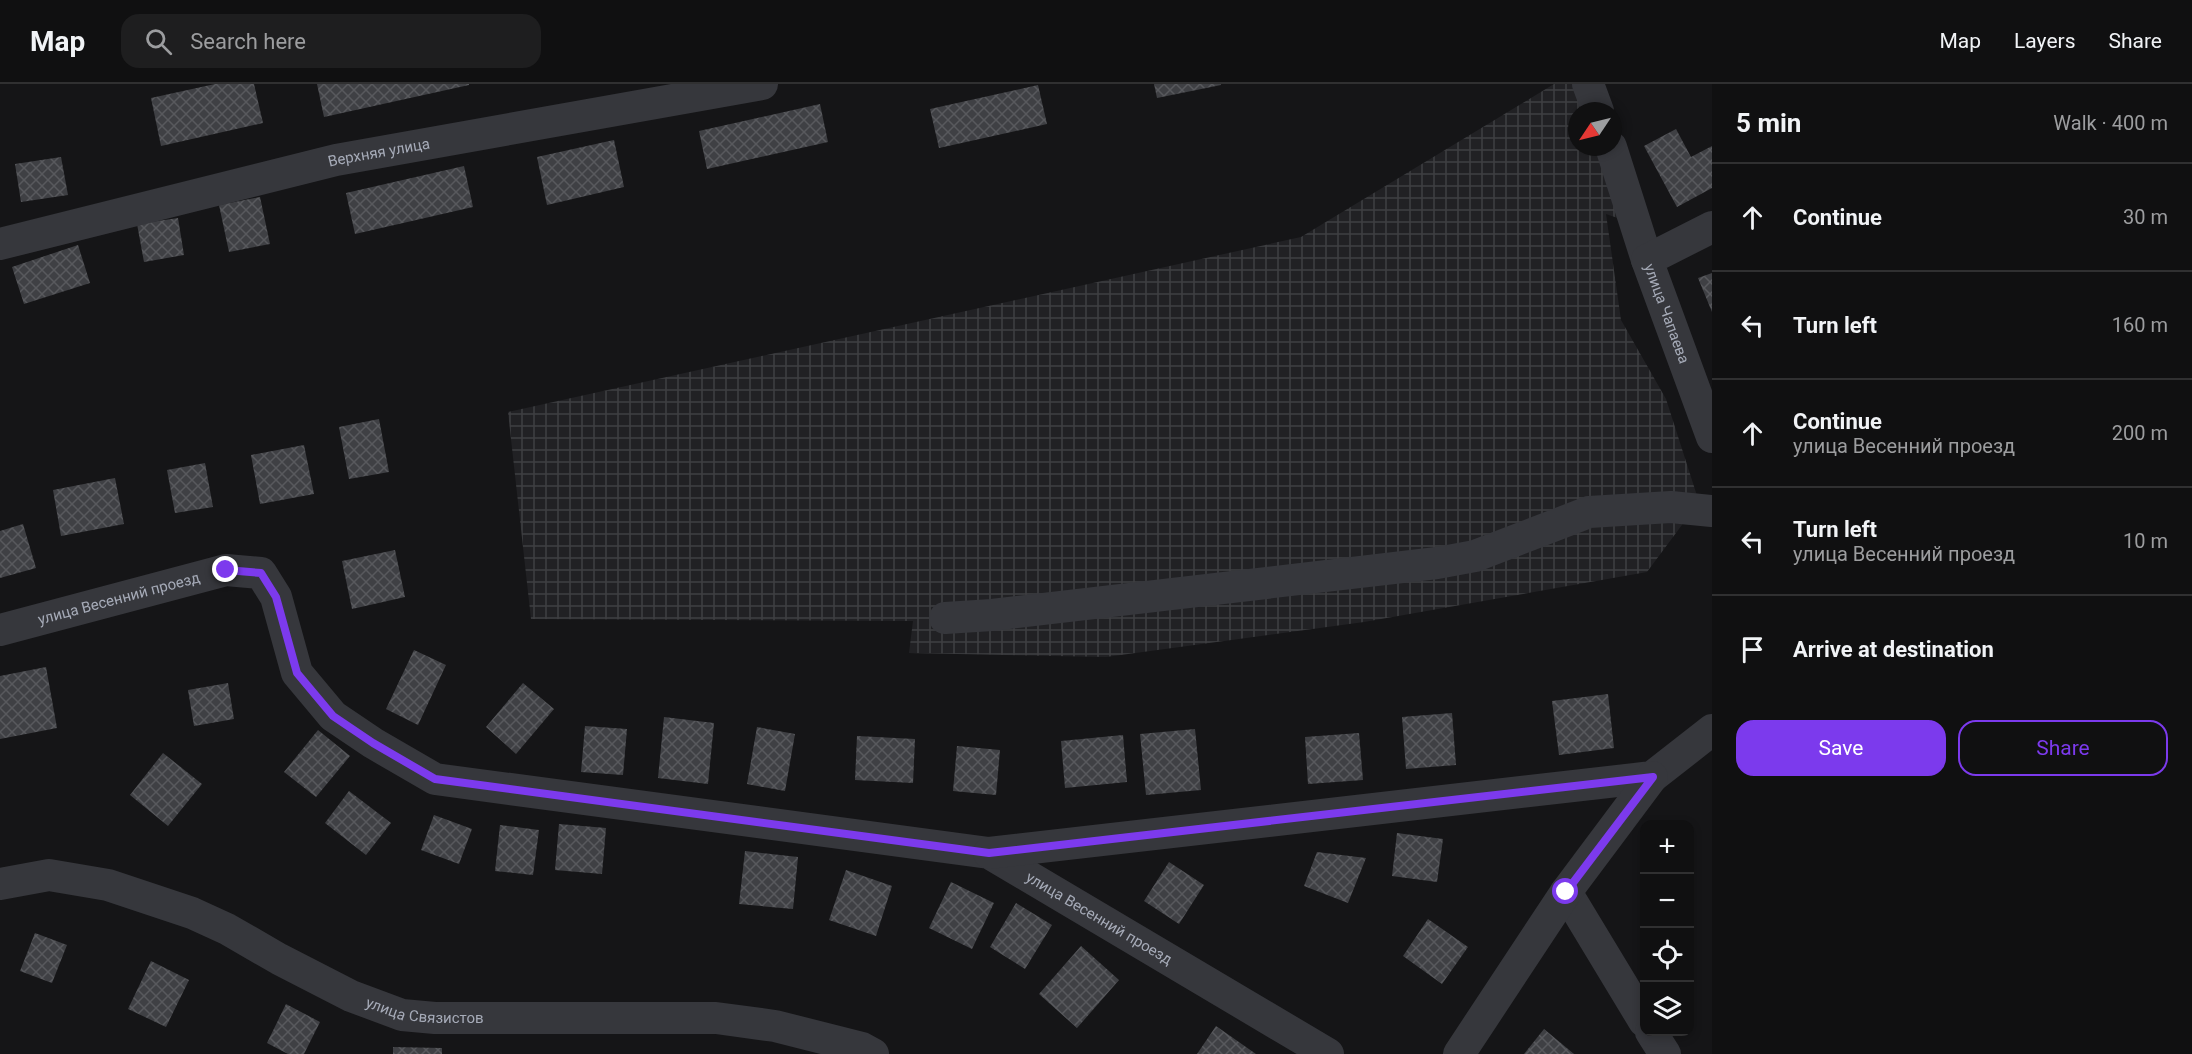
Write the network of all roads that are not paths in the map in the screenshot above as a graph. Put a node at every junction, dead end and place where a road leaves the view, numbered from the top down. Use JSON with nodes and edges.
{"nodes":[{"id":1,"x":762,"y":84,"type":"edge"},
{"id":2,"x":1588,"y":84,"type":"edge"},
{"id":3,"x":1595,"y":102,"type":"edge"},
{"id":4,"x":1614,"y":156,"type":"edge"},
{"id":5,"x":1712,"y":227,"type":"edge"},
{"id":6,"x":2,"y":236,"type":"edge"},
{"id":7,"x":1647,"y":260,"type":"junction"},
{"id":8,"x":1712,"y":436,"type":"edge"},
{"id":9,"x":1712,"y":511,"type":"edge"},
{"id":10,"x":945,"y":618,"type":"dead end"},
{"id":11,"x":0,"y":630,"type":"edge"},
{"id":12,"x":1712,"y":730,"type":"edge"},
{"id":13,"x":1653,"y":777,"type":"junction"},
{"id":14,"x":989,"y":853,"type":"junction"},
{"id":15,"x":0,"y":884,"type":"edge"},
{"id":16,"x":1566,"y":892,"type":"junction"},
{"id":17,"x":1640,"y":1014,"type":"edge"},
{"id":18,"x":1654,"y":1036,"type":"edge"},
{"id":19,"x":873,"y":1054,"type":"edge"},
{"id":20,"x":1328,"y":1054,"type":"edge"},
{"id":21,"x":1459,"y":1054,"type":"edge"},
{"id":22,"x":1665,"y":1054,"type":"edge"}],
"edges":[{"from":1,"to":6,"type":"street","name":"Верхняя улица"},
{"from":2,"to":3,"type":"street"},
{"from":4,"to":7,"type":"street"},
{"from":5,"to":7,"type":"street","name":"улица Чапаева"},
{"from":7,"to":8,"type":"street","name":"улица Чапаева"},
{"from":9,"to":10,"type":"street"},
{"from":11,"to":14,"type":"street","name":"улица Весенний проезд"},
{"from":12,"to":13,"type":"street"},
{"from":13,"to":14,"type":"street"},
{"from":13,"to":16,"type":"street"},
{"from":14,"to":20,"type":"street","name":"улица Весенний проезд"},
{"from":15,"to":19,"type":"street","name":"улица Связистов"},
{"from":16,"to":17,"type":"street"},
{"from":16,"to":21,"type":"street"},
{"from":18,"to":22,"type":"street"}]}
